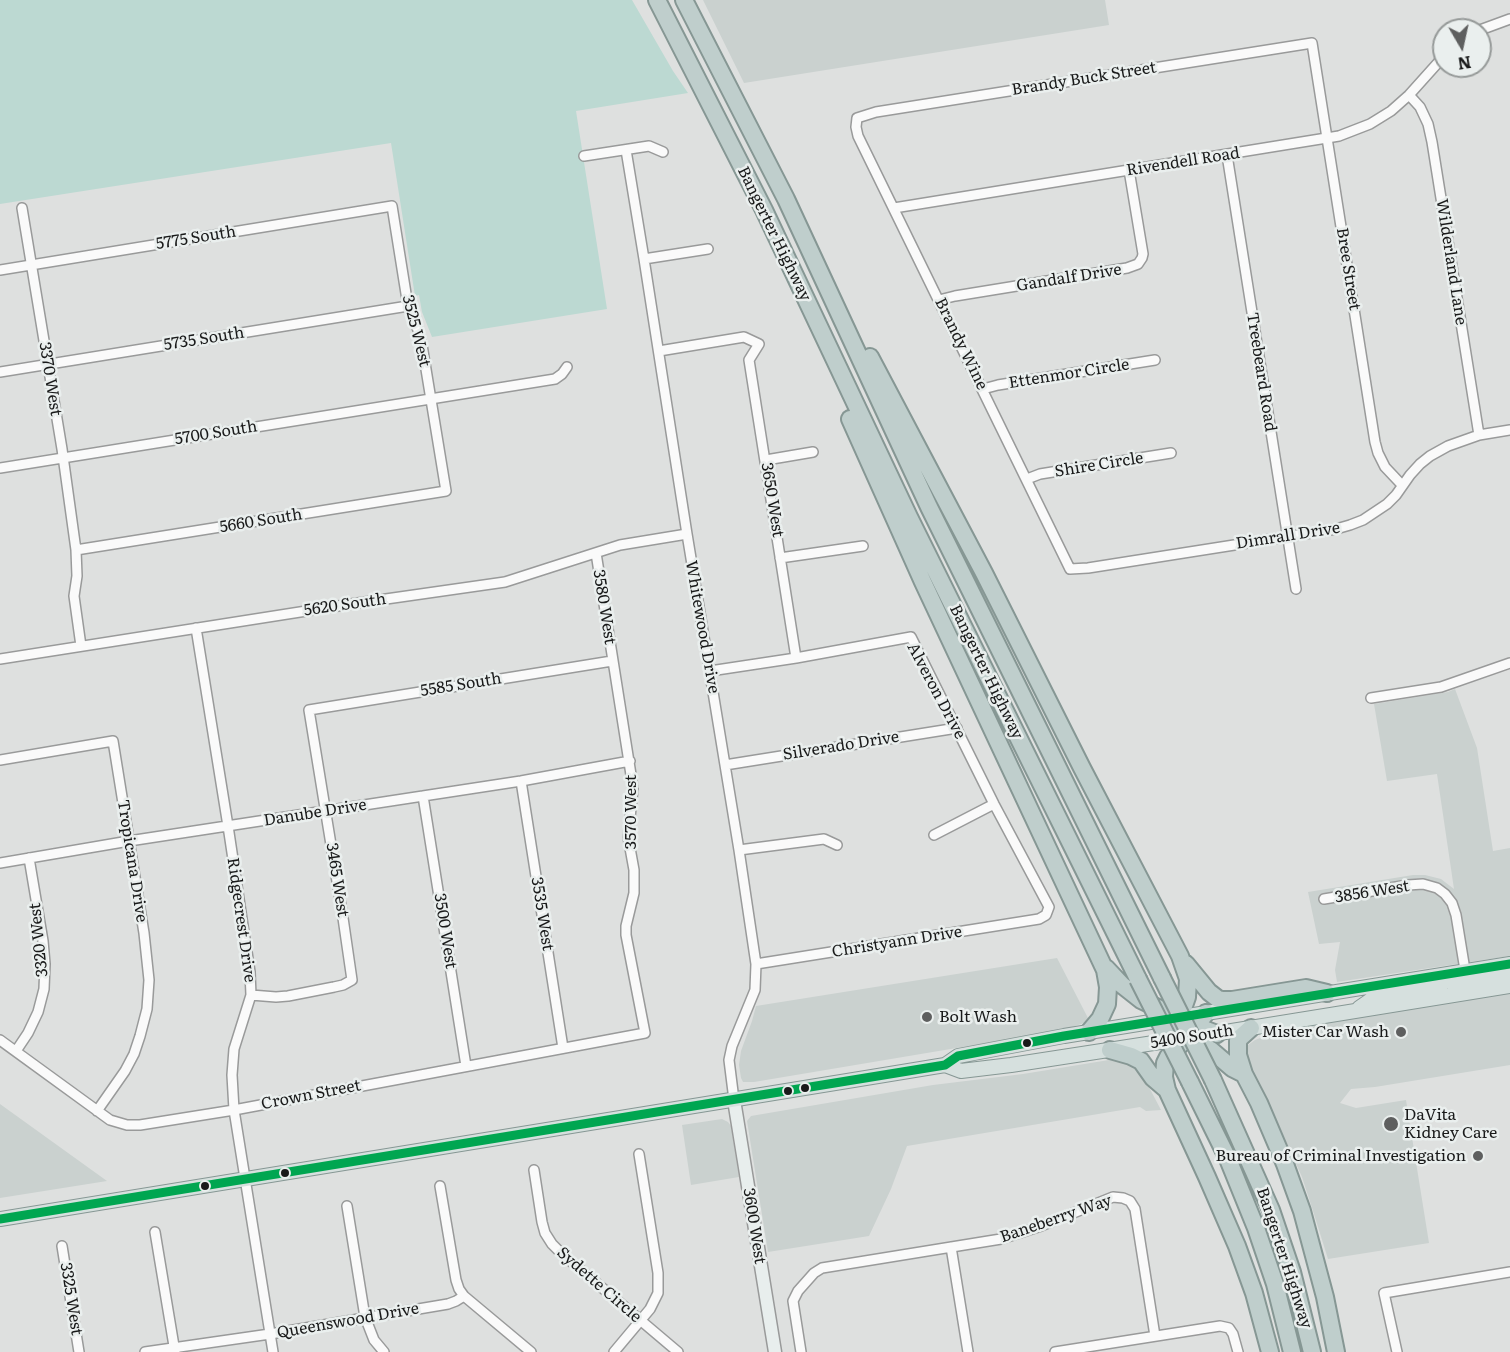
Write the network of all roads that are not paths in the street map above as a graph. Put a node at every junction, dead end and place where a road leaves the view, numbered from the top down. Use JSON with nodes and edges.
{"nodes":[{"id":1,"x":657,"y":0,"type":"edge"},
{"id":2,"x":684,"y":0,"type":"edge"},
{"id":3,"x":1510,"y":20,"type":"edge"},
{"id":4,"x":1492,"y":26,"type":"edge"},
{"id":5,"x":1312,"y":43,"type":"joint"},
{"id":6,"x":1432,"y":69,"type":"edge"},
{"id":7,"x":1409,"y":95,"type":"junction"},
{"id":8,"x":857,"y":118,"type":"joint"},
{"id":9,"x":1327,"y":139,"type":"junction"},
{"id":10,"x":626,"y":150,"type":"junction"},
{"id":11,"x":663,"y":152,"type":"dead end"},
{"id":12,"x":1227,"y":155,"type":"junction"},
{"id":13,"x":584,"y":156,"type":"dead end"},
{"id":14,"x":1129,"y":170,"type":"junction"},
{"id":15,"x":786,"y":199,"type":"junction"},
{"id":16,"x":392,"y":206,"type":"joint"},
{"id":17,"x":22,"y":208,"type":"dead end"},
{"id":18,"x":894,"y":208,"type":"junction"},
{"id":19,"x":764,"y":210,"type":"junction"},
{"id":20,"x":708,"y":249,"type":"dead end"},
{"id":21,"x":644,"y":259,"type":"junction"},
{"id":22,"x":32,"y":265,"type":"junction"},
{"id":23,"x":0,"y":270,"type":"edge"},
{"id":24,"x":939,"y":300,"type":"junction"},
{"id":25,"x":408,"y":306,"type":"junction"},
{"id":26,"x":659,"y":351,"type":"junction"},
{"id":27,"x":1155,"y":360,"type":"dead end"},
{"id":28,"x":48,"y":364,"type":"junction"},
{"id":29,"x":567,"y":367,"type":"dead end"},
{"id":30,"x":0,"y":372,"type":"edge"},
{"id":31,"x":983,"y":389,"type":"junction"},
{"id":32,"x":431,"y":399,"type":"junction"},
{"id":33,"x":1510,"y":430,"type":"edge"},
{"id":34,"x":1479,"y":435,"type":"junction"},
{"id":35,"x":813,"y":452,"type":"dead end"},
{"id":36,"x":1171,"y":453,"type":"dead end"},
{"id":37,"x":63,"y":458,"type":"junction"},
{"id":38,"x":766,"y":460,"type":"junction"},
{"id":39,"x":0,"y":468,"type":"edge"},
{"id":40,"x":1027,"y":479,"type":"junction"},
{"id":41,"x":1402,"y":486,"type":"junction"},
{"id":42,"x":446,"y":491,"type":"joint"},
{"id":43,"x":687,"y":534,"type":"junction"},
{"id":44,"x":1287,"y":536,"type":"junction"},
{"id":45,"x":863,"y":546,"type":"dead end"},
{"id":46,"x":76,"y":550,"type":"junction"},
{"id":47,"x":596,"y":553,"type":"junction"},
{"id":48,"x":780,"y":558,"type":"junction"},
{"id":49,"x":1070,"y":569,"type":"joint"},
{"id":50,"x":1296,"y":589,"type":"dead end"},
{"id":51,"x":196,"y":628,"type":"junction"},
{"id":52,"x":81,"y":646,"type":"junction"},
{"id":53,"x":796,"y":658,"type":"junction"},
{"id":54,"x":0,"y":659,"type":"edge"},
{"id":55,"x":612,"y":661,"type":"junction"},
{"id":56,"x":1510,"y":663,"type":"edge"},
{"id":57,"x":710,"y":671,"type":"junction"},
{"id":58,"x":1371,"y":698,"type":"dead end"},
{"id":59,"x":309,"y":710,"type":"joint"},
{"id":60,"x":957,"y":728,"type":"junction"},
{"id":61,"x":0,"y":760,"type":"edge"},
{"id":62,"x":630,"y":761,"type":"junction"},
{"id":63,"x":725,"y":765,"type":"junction"},
{"id":64,"x":521,"y":780,"type":"junction"},
{"id":65,"x":423,"y":796,"type":"junction"},
{"id":66,"x":994,"y":804,"type":"junction"},
{"id":67,"x":325,"y":811,"type":"junction"},
{"id":68,"x":228,"y":826,"type":"junction"},
{"id":69,"x":934,"y":835,"type":"dead end"},
{"id":70,"x":129,"y":841,"type":"junction"},
{"id":71,"x":837,"y":845,"type":"dead end"},
{"id":72,"x":739,"y":850,"type":"junction"},
{"id":73,"x":29,"y":858,"type":"junction"},
{"id":74,"x":0,"y":863,"type":"edge"},
{"id":75,"x":1324,"y":899,"type":"dead end"},
{"id":76,"x":1039,"y":919,"type":"joint"},
{"id":77,"x":1180,"y":956,"type":"junction"},
{"id":78,"x":1102,"y":963,"type":"junction"},
{"id":79,"x":756,"y":964,"type":"junction"},
{"id":80,"x":1510,"y":964,"type":"edge"},
{"id":81,"x":1465,"y":970,"type":"junction"},
{"id":82,"x":1510,"y":975,"type":"edge"},
{"id":83,"x":1510,"y":986,"type":"edge"},
{"id":84,"x":1327,"y":993,"type":"junction"},
{"id":85,"x":250,"y":994,"type":"junction"},
{"id":86,"x":1450,"y":995,"type":"junction"},
{"id":87,"x":1354,"y":1012,"type":"junction"},
{"id":88,"x":1181,"y":1027,"type":"junction"},
{"id":89,"x":1251,"y":1029,"type":"junction"},
{"id":90,"x":1089,"y":1032,"type":"junction"},
{"id":91,"x":645,"y":1033,"type":"joint"},
{"id":92,"x":1217,"y":1034,"type":"joint"},
{"id":93,"x":0,"y":1040,"type":"edge"},
{"id":94,"x":563,"y":1048,"type":"junction"},
{"id":95,"x":1110,"y":1050,"type":"junction"},
{"id":96,"x":16,"y":1051,"type":"junction"},
{"id":97,"x":945,"y":1065,"type":"junction"},
{"id":98,"x":466,"y":1066,"type":"junction"},
{"id":99,"x":1244,"y":1074,"type":"junction"},
{"id":100,"x":1167,"y":1090,"type":"junction"},
{"id":101,"x":734,"y":1100,"type":"junction"},
{"id":102,"x":234,"y":1110,"type":"junction"},
{"id":103,"x":97,"y":1111,"type":"junction"},
{"id":104,"x":639,"y":1154,"type":"dead end"},
{"id":105,"x":534,"y":1170,"type":"dead end"},
{"id":106,"x":246,"y":1180,"type":"junction"},
{"id":107,"x":440,"y":1185,"type":"dead end"},
{"id":108,"x":347,"y":1206,"type":"dead end"},
{"id":109,"x":0,"y":1219,"type":"edge"},
{"id":110,"x":155,"y":1232,"type":"dead end"},
{"id":111,"x":62,"y":1246,"type":"dead end"},
{"id":112,"x":951,"y":1247,"type":"junction"},
{"id":113,"x":1510,"y":1272,"type":"edge"},
{"id":114,"x":464,"y":1296,"type":"junction"},
{"id":115,"x":365,"y":1317,"type":"junction"},
{"id":116,"x":641,"y":1321,"type":"junction"},
{"id":117,"x":270,"y":1334,"type":"junction"},
{"id":118,"x":1155,"y":1336,"type":"junction"},
{"id":119,"x":175,"y":1350,"type":"edge"},
{"id":120,"x":79,"y":1352,"type":"edge"},
{"id":121,"x":145,"y":1352,"type":"edge"},
{"id":122,"x":273,"y":1352,"type":"edge"},
{"id":123,"x":384,"y":1352,"type":"edge"},
{"id":124,"x":531,"y":1352,"type":"edge"},
{"id":125,"x":614,"y":1352,"type":"edge"},
{"id":126,"x":678,"y":1352,"type":"edge"},
{"id":127,"x":775,"y":1352,"type":"edge"},
{"id":128,"x":801,"y":1352,"type":"edge"},
{"id":129,"x":968,"y":1352,"type":"edge"},
{"id":130,"x":1055,"y":1352,"type":"edge"},
{"id":131,"x":1238,"y":1352,"type":"edge"},
{"id":132,"x":1270,"y":1352,"type":"edge"},
{"id":133,"x":1292,"y":1352,"type":"edge"},
{"id":134,"x":1312,"y":1352,"type":"edge"},
{"id":135,"x":1336,"y":1352,"type":"edge"},
{"id":136,"x":1397,"y":1352,"type":"edge"}],
"edges":[{"from":1,"to":19,"type":"highway","name":"Bangerter Highway"},
{"from":2,"to":15,"type":"highway","name":"Bangerter Highway"},
{"from":3,"to":4,"type":"street"},
{"from":5,"to":8,"type":"street","name":"Brandy Buck Street"},
{"from":5,"to":9,"type":"street","name":"Bree Street"},
{"from":6,"to":7,"type":"street","name":"Rivendell Road"},
{"from":7,"to":9,"type":"street","name":"Rivendell Road"},
{"from":7,"to":34,"type":"street","name":"Wilderland Lane"},
{"from":8,"to":18,"type":"street","name":"Brandy Wine"},
{"from":9,"to":12,"type":"street","name":"Rivendell Road"},
{"from":9,"to":41,"type":"street","name":"Bree Street"},
{"from":10,"to":11,"type":"street"},
{"from":10,"to":13,"type":"street"},
{"from":10,"to":21,"type":"street","name":"Whitewood Drive"},
{"from":12,"to":14,"type":"street","name":"Rivendell Road"},
{"from":12,"to":44,"type":"street","name":"Treebeard Road"},
{"from":14,"to":18,"type":"street","name":"Rivendell Road"},
{"from":14,"to":24,"type":"street","name":"Gandalf Drive"},
{"from":15,"to":77,"type":"highway"},
{"from":15,"to":134,"type":"highway","name":"Bangerter Highway","bridge":true},
{"from":16,"to":22,"type":"street","name":"5775 South"},
{"from":16,"to":25,"type":"street","name":"3525 West"},
{"from":17,"to":22,"type":"street","name":"3370 West"},
{"from":18,"to":24,"type":"street","name":"Brandy Wine"},
{"from":19,"to":78,"type":"highway"},
{"from":19,"to":133,"type":"highway","name":"Bangerter Highway","bridge":true},
{"from":20,"to":21,"type":"street"},
{"from":21,"to":26,"type":"street","name":"Whitewood Drive"},
{"from":22,"to":23,"type":"street","name":"5775 South"},
{"from":22,"to":28,"type":"street","name":"3370 West"},
{"from":24,"to":31,"type":"street","name":"Brandy Wine"},
{"from":25,"to":28,"type":"street","name":"5735 South"},
{"from":25,"to":32,"type":"street","name":"3525 West"},
{"from":26,"to":38,"type":"street","name":"3650 West"},
{"from":26,"to":43,"type":"street","name":"Whitewood Drive"},
{"from":27,"to":31,"type":"street","name":"Ettenmor Circle"},
{"from":28,"to":30,"type":"street","name":"5735 South"},
{"from":28,"to":37,"type":"street","name":"3370 West"},
{"from":29,"to":32,"type":"street","name":"5700 South"},
{"from":31,"to":40,"type":"street","name":"Brandy Wine"},
{"from":32,"to":37,"type":"street","name":"5700 South"},
{"from":32,"to":42,"type":"street","name":"3525 West"},
{"from":33,"to":34,"type":"street","name":"Dimrall Drive"},
{"from":34,"to":41,"type":"street","name":"Dimrall Drive"},
{"from":35,"to":38,"type":"street"},
{"from":36,"to":40,"type":"street","name":"Shire Circle"},
{"from":37,"to":39,"type":"street","name":"5700 South"},
{"from":37,"to":46,"type":"street","name":"3370 West"},
{"from":38,"to":48,"type":"street","name":"3650 West"},
{"from":40,"to":49,"type":"street","name":"Brandy Wine"},
{"from":41,"to":44,"type":"street","name":"Dimrall Drive"},
{"from":42,"to":46,"type":"street","name":"5660 South"},
{"from":43,"to":47,"type":"street","name":"5620 South"},
{"from":43,"to":57,"type":"street","name":"Whitewood Drive"},
{"from":44,"to":49,"type":"street","name":"Dimrall Drive"},
{"from":44,"to":50,"type":"street","name":"Treebeard Road"},
{"from":45,"to":48,"type":"street"},
{"from":46,"to":52,"type":"street","name":"3370 West"},
{"from":47,"to":51,"type":"street","name":"5620 South"},
{"from":47,"to":55,"type":"street","name":"3580 West"},
{"from":48,"to":53,"type":"street","name":"3650 West"},
{"from":51,"to":52,"type":"street","name":"5620 South"},
{"from":51,"to":68,"type":"street","name":"Ridgecrest Drive"},
{"from":52,"to":54,"type":"street","name":"5620 South"},
{"from":53,"to":57,"type":"street","name":"Alveron Drive"},
{"from":53,"to":60,"type":"street","name":"Alveron Drive"},
{"from":55,"to":59,"type":"street","name":"5585 South"},
{"from":55,"to":62,"type":"street","name":"3570 West"},
{"from":56,"to":58,"type":"street"},
{"from":57,"to":63,"type":"street","name":"Whitewood Drive"},
{"from":59,"to":67,"type":"street","name":"3465 West"},
{"from":60,"to":63,"type":"street","name":"Silverado Drive"},
{"from":60,"to":66,"type":"street","name":"Alveron Drive"},
{"from":61,"to":70,"type":"street","name":"Tropicana Drive"},
{"from":62,"to":64,"type":"street","name":"Danube Drive"},
{"from":62,"to":91,"type":"street","name":"3570 West"},
{"from":63,"to":72,"type":"street","name":"Whitewood Drive"},
{"from":64,"to":65,"type":"street","name":"Danube Drive"},
{"from":64,"to":94,"type":"street","name":"3535 West"},
{"from":65,"to":67,"type":"street","name":"Danube Drive"},
{"from":65,"to":98,"type":"street","name":"3500 West"},
{"from":66,"to":69,"type":"street"},
{"from":66,"to":76,"type":"street","name":"Alveron Drive"},
{"from":67,"to":68,"type":"street","name":"Danube Drive"},
{"from":67,"to":85,"type":"street","name":"3465 West"},
{"from":68,"to":70,"type":"street","name":"Danube Drive"},
{"from":68,"to":85,"type":"street","name":"Ridgecrest Drive"},
{"from":70,"to":73,"type":"street","name":"Danube Drive"},
{"from":70,"to":103,"type":"street","name":"Tropicana Drive"},
{"from":71,"to":72,"type":"street"},
{"from":72,"to":79,"type":"street","name":"Whitewood Drive"},
{"from":73,"to":74,"type":"street","name":"Danube Drive"},
{"from":73,"to":96,"type":"street","name":"3320 West"},
{"from":75,"to":81,"type":"street","name":"3856 West"},
{"from":76,"to":79,"type":"street","name":"Christyann Drive"},
{"from":77,"to":84,"type":"highway"},
{"from":77,"to":88,"type":"highway"},
{"from":78,"to":88,"type":"highway"},
{"from":78,"to":90,"type":"highway"},
{"from":79,"to":101,"type":"street","name":"Whitewood Drive"},
{"from":80,"to":81,"type":"main road","name":"5400 South"},
{"from":81,"to":84,"type":"main road","name":"5400 South"},
{"from":81,"to":87,"type":"main road"},
{"from":82,"to":86,"type":"main road"},
{"from":83,"to":86,"type":"main road","name":"5400 South"},
{"from":84,"to":88,"type":"main road","name":"5400 South"},
{"from":85,"to":102,"type":"street","name":"Ridgecrest Drive"},
{"from":86,"to":87,"type":"main road","name":"5400 South"},
{"from":87,"to":89,"type":"main road","name":"5400 South"},
{"from":88,"to":90,"type":"main road","name":"5400 South"},
{"from":88,"to":92,"type":"highway"},
{"from":88,"to":95,"type":"main road","name":"5400 South"},
{"from":88,"to":99,"type":"highway"},
{"from":88,"to":100,"type":"highway"},
{"from":89,"to":92,"type":"main road","name":"5400 South"},
{"from":89,"to":99,"type":"highway"},
{"from":90,"to":97,"type":"main road","name":"5400 South"},
{"from":91,"to":94,"type":"street","name":"Crown Street"},
{"from":93,"to":96,"type":"street","name":"Crown Street"},
{"from":94,"to":98,"type":"street","name":"Crown Street"},
{"from":95,"to":97,"type":"main road","name":"5400 South"},
{"from":95,"to":100,"type":"highway"},
{"from":96,"to":103,"type":"street","name":"Crown Street"},
{"from":97,"to":101,"type":"main road","name":"5400 South"},
{"from":98,"to":102,"type":"street","name":"Crown Street"},
{"from":99,"to":135,"type":"highway"},
{"from":100,"to":132,"type":"highway"},
{"from":101,"to":106,"type":"main road","name":"5400 South"},
{"from":101,"to":127,"type":"street","name":"3600 West"},
{"from":102,"to":103,"type":"street","name":"Crown Street"},
{"from":102,"to":106,"type":"street","name":"Ridgecrest Drive"},
{"from":104,"to":116,"type":"street"},
{"from":105,"to":116,"type":"street","name":"Sydette Circle"},
{"from":106,"to":109,"type":"main road","name":"5400 South"},
{"from":106,"to":117,"type":"street","name":"Ridgecrest Drive"},
{"from":107,"to":114,"type":"street"},
{"from":108,"to":115,"type":"street"},
{"from":110,"to":119,"type":"street"},
{"from":111,"to":120,"type":"street","name":"3325 West"},
{"from":112,"to":118,"type":"street","name":"Baneberry Way"},
{"from":112,"to":128,"type":"street"},
{"from":112,"to":129,"type":"street"},
{"from":113,"to":136,"type":"street"},
{"from":114,"to":115,"type":"street","name":"Queenswood Drive"},
{"from":114,"to":124,"type":"street"},
{"from":115,"to":117,"type":"street","name":"Queenswood Drive"},
{"from":115,"to":123,"type":"street"},
{"from":116,"to":125,"type":"street"},
{"from":116,"to":126,"type":"street","name":"Sydette Circle"},
{"from":117,"to":119,"type":"street","name":"Queenswood Drive"},
{"from":117,"to":122,"type":"street","name":"Ridgecrest Drive"},
{"from":118,"to":130,"type":"street"},
{"from":118,"to":131,"type":"street"},
{"from":119,"to":121,"type":"street","name":"Queenswood Drive"}]}
